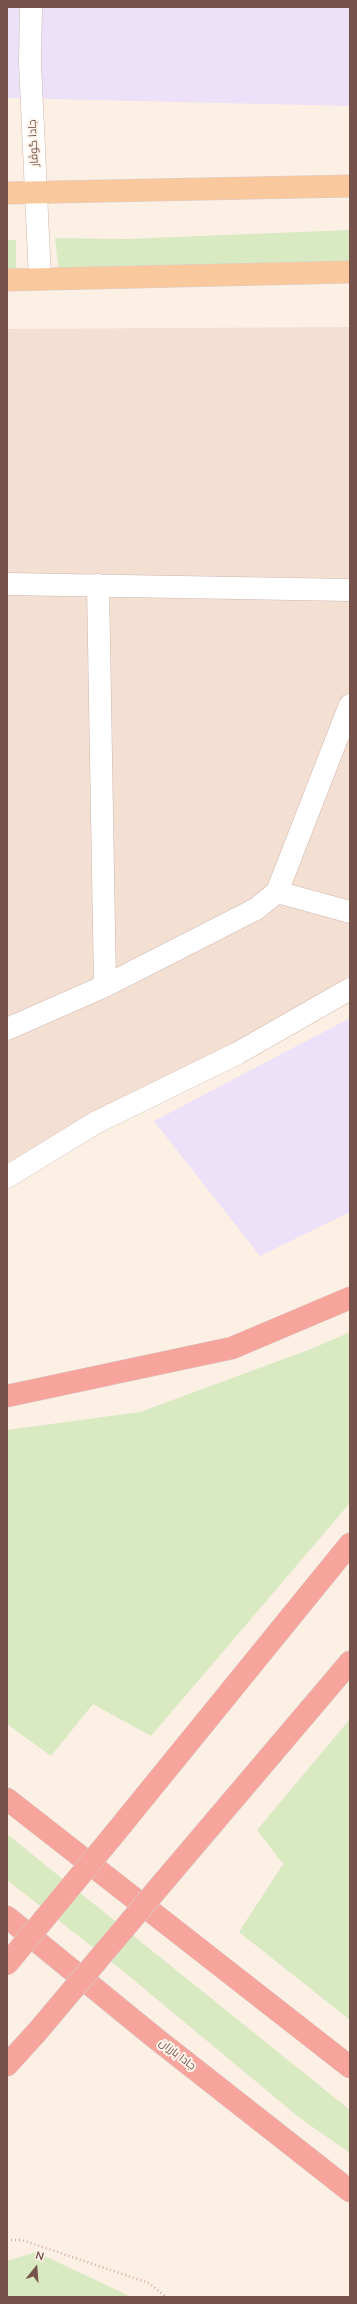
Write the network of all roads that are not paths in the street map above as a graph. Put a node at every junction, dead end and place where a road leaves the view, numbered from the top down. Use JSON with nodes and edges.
{"nodes":[{"id":1,"x":31,"y":7,"type":"edge"},
{"id":2,"x":350,"y":186,"type":"edge"},
{"id":3,"x":7,"y":193,"type":"edge"},
{"id":4,"x":36,"y":193,"type":"junction"},
{"id":5,"x":350,"y":272,"type":"edge"},
{"id":6,"x":40,"y":279,"type":"junction"},
{"id":7,"x":7,"y":280,"type":"edge"},
{"id":8,"x":7,"y":584,"type":"edge"},
{"id":9,"x":98,"y":585,"type":"junction"},
{"id":10,"x":350,"y":590,"type":"edge"},
{"id":11,"x":350,"y":705,"type":"edge"},
{"id":12,"x":277,"y":892,"type":"junction"},
{"id":13,"x":350,"y":912,"type":"edge"},
{"id":14,"x":105,"y":986,"type":"junction"},
{"id":15,"x":350,"y":989,"type":"edge"},
{"id":16,"x":7,"y":1028,"type":"edge"},
{"id":17,"x":7,"y":1177,"type":"edge"},
{"id":18,"x":350,"y":1298,"type":"edge"},
{"id":19,"x":7,"y":1396,"type":"edge"},
{"id":20,"x":350,"y":1544,"type":"edge"},
{"id":21,"x":350,"y":1662,"type":"edge"},
{"id":22,"x":7,"y":1799,"type":"edge"},
{"id":23,"x":7,"y":1917,"type":"edge"},
{"id":24,"x":7,"y":1964,"type":"edge"},
{"id":25,"x":7,"y":2065,"type":"edge"},
{"id":26,"x":350,"y":2066,"type":"edge"},
{"id":27,"x":350,"y":2190,"type":"edge"}],
"edges":[{"from":1,"to":4,"type":"street","name":"جادا گوڤار"},
{"from":2,"to":4,"type":"main road"},
{"from":3,"to":4,"type":"main road"},
{"from":4,"to":6,"type":"street","name":"جادا گوڤار"},
{"from":5,"to":6,"type":"main road"},
{"from":6,"to":7,"type":"main road"},
{"from":8,"to":9,"type":"street"},
{"from":9,"to":10,"type":"street"},
{"from":9,"to":14,"type":"street"},
{"from":11,"to":12,"type":"street"},
{"from":12,"to":13,"type":"street"},
{"from":12,"to":14,"type":"street"},
{"from":14,"to":16,"type":"street"},
{"from":15,"to":17,"type":"street"},
{"from":18,"to":19,"type":"highway"},
{"from":20,"to":24,"type":"highway","bridge":true},
{"from":21,"to":25,"type":"highway","bridge":true},
{"from":22,"to":26,"type":"highway"},
{"from":23,"to":27,"type":"highway","name":"جادا بارزان"}]}
